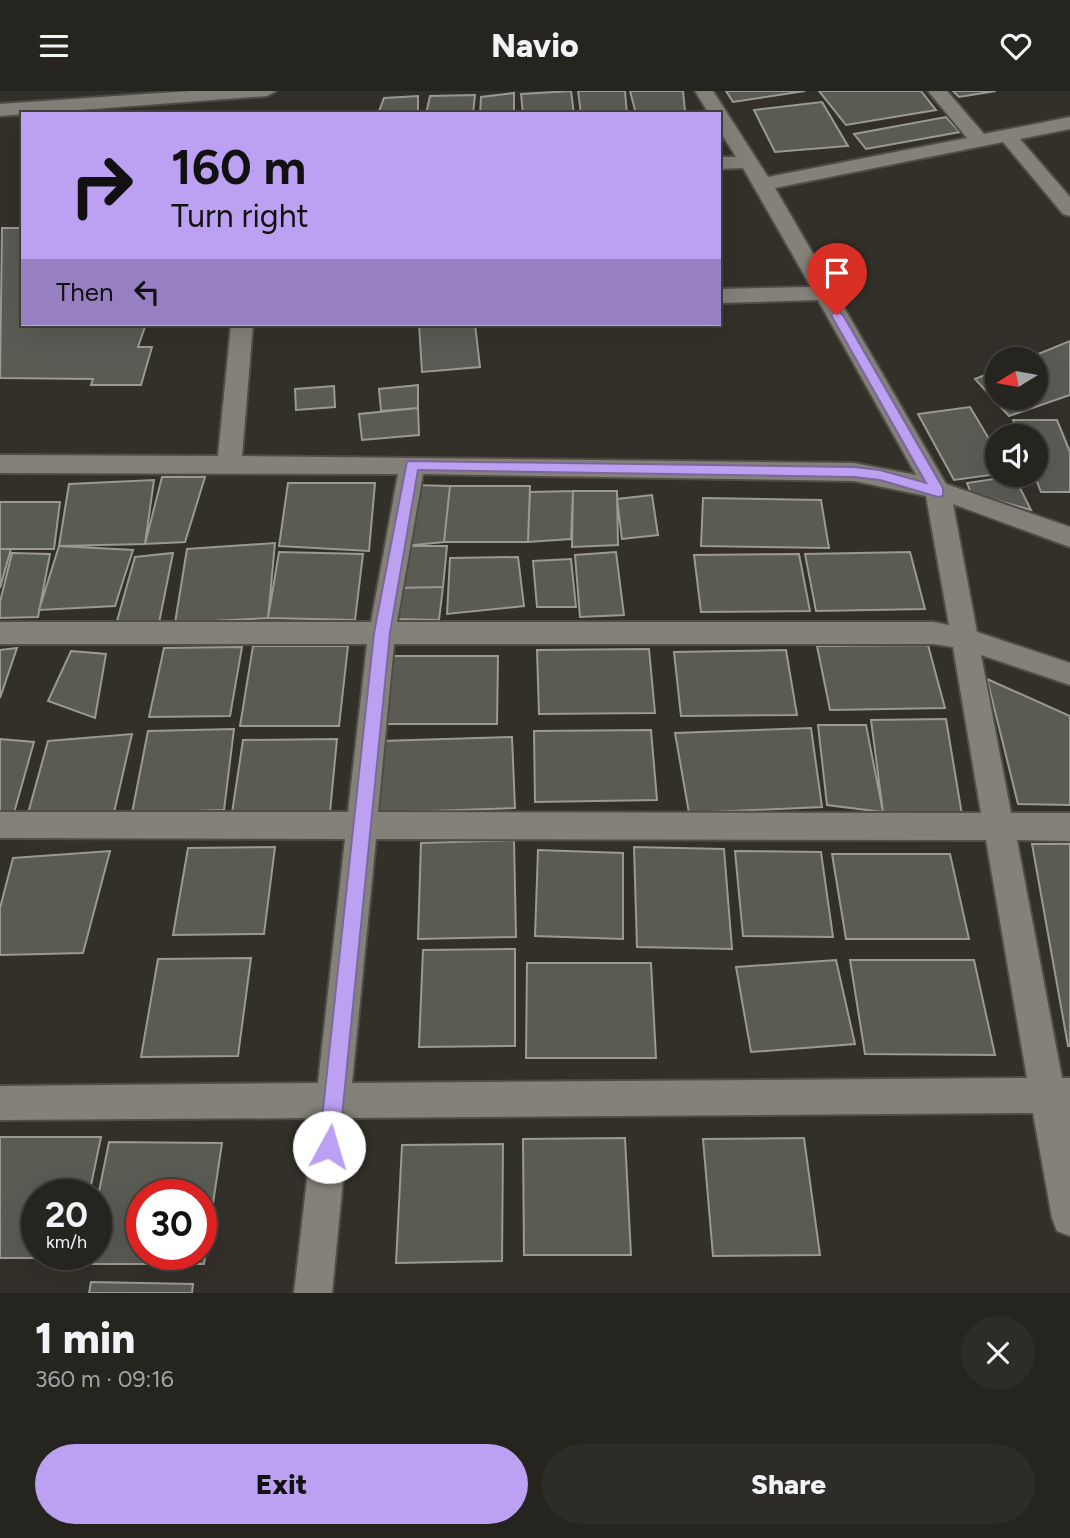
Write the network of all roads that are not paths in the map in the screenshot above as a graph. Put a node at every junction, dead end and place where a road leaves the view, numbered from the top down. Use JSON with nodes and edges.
{"nodes":[{"id":1,"x":267,"y":91,"type":"edge"},
{"id":2,"x":275,"y":91,"type":"edge"},
{"id":3,"x":704,"y":91,"type":"edge"},
{"id":4,"x":937,"y":91,"type":"edge"},
{"id":5,"x":0,"y":110,"type":"edge"},
{"id":6,"x":271,"y":112,"type":"edge"},
{"id":7,"x":717,"y":112,"type":"edge"},
{"id":8,"x":721,"y":118,"type":"edge"},
{"id":9,"x":1070,"y":123,"type":"edge"},
{"id":10,"x":1008,"y":136,"type":"junction"},
{"id":11,"x":980,"y":141,"type":"junction"},
{"id":12,"x":748,"y":162,"type":"junction"},
{"id":13,"x":721,"y":163,"type":"edge"},
{"id":14,"x":763,"y":184,"type":"junction"},
{"id":15,"x":1070,"y":210,"type":"edge"},
{"id":16,"x":825,"y":293,"type":"junction"},
{"id":17,"x":721,"y":296,"type":"edge"},
{"id":18,"x":242,"y":326,"type":"edge"},
{"id":19,"x":229,"y":463,"type":"junction"},
{"id":20,"x":0,"y":464,"type":"edge"},
{"id":21,"x":412,"y":464,"type":"junction"},
{"id":22,"x":938,"y":492,"type":"junction"},
{"id":23,"x":1070,"y":537,"type":"edge"},
{"id":24,"x":0,"y":633,"type":"edge"},
{"id":25,"x":382,"y":633,"type":"junction"},
{"id":26,"x":962,"y":636,"type":"junction"},
{"id":27,"x":1070,"y":674,"type":"edge"},
{"id":28,"x":361,"y":824,"type":"junction"},
{"id":29,"x":0,"y":825,"type":"edge"},
{"id":30,"x":1070,"y":827,"type":"edge"},
{"id":31,"x":1001,"y":828,"type":"junction"},
{"id":32,"x":1059,"y":1094,"type":"edge"},
{"id":33,"x":334,"y":1098,"type":"junction"},
{"id":34,"x":0,"y":1103,"type":"edge"},
{"id":35,"x":1070,"y":1218,"type":"edge"},
{"id":36,"x":313,"y":1293,"type":"edge"}],
"edges":[{"from":1,"to":5,"type":"street"},
{"from":2,"to":6,"type":"street"},
{"from":3,"to":7,"type":"street"},
{"from":4,"to":11,"type":"street"},
{"from":8,"to":12,"type":"street"},
{"from":9,"to":10,"type":"street"},
{"from":10,"to":11,"type":"street"},
{"from":10,"to":15,"type":"street"},
{"from":11,"to":14,"type":"street"},
{"from":12,"to":13,"type":"street"},
{"from":12,"to":14,"type":"street"},
{"from":14,"to":16,"type":"street"},
{"from":16,"to":17,"type":"street"},
{"from":16,"to":22,"type":"street"},
{"from":18,"to":19,"type":"street"},
{"from":19,"to":20,"type":"street"},
{"from":19,"to":21,"type":"street"},
{"from":21,"to":22,"type":"street"},
{"from":21,"to":25,"type":"street"},
{"from":22,"to":23,"type":"street"},
{"from":22,"to":26,"type":"street"},
{"from":24,"to":25,"type":"street"},
{"from":25,"to":26,"type":"street"},
{"from":25,"to":28,"type":"street"},
{"from":26,"to":27,"type":"street"},
{"from":26,"to":31,"type":"street"},
{"from":28,"to":29,"type":"street"},
{"from":28,"to":31,"type":"street"},
{"from":28,"to":33,"type":"street"},
{"from":30,"to":31,"type":"street"},
{"from":31,"to":32,"type":"street"},
{"from":32,"to":33,"type":"street"},
{"from":32,"to":35,"type":"street"},
{"from":33,"to":34,"type":"street"},
{"from":33,"to":36,"type":"street"}]}
